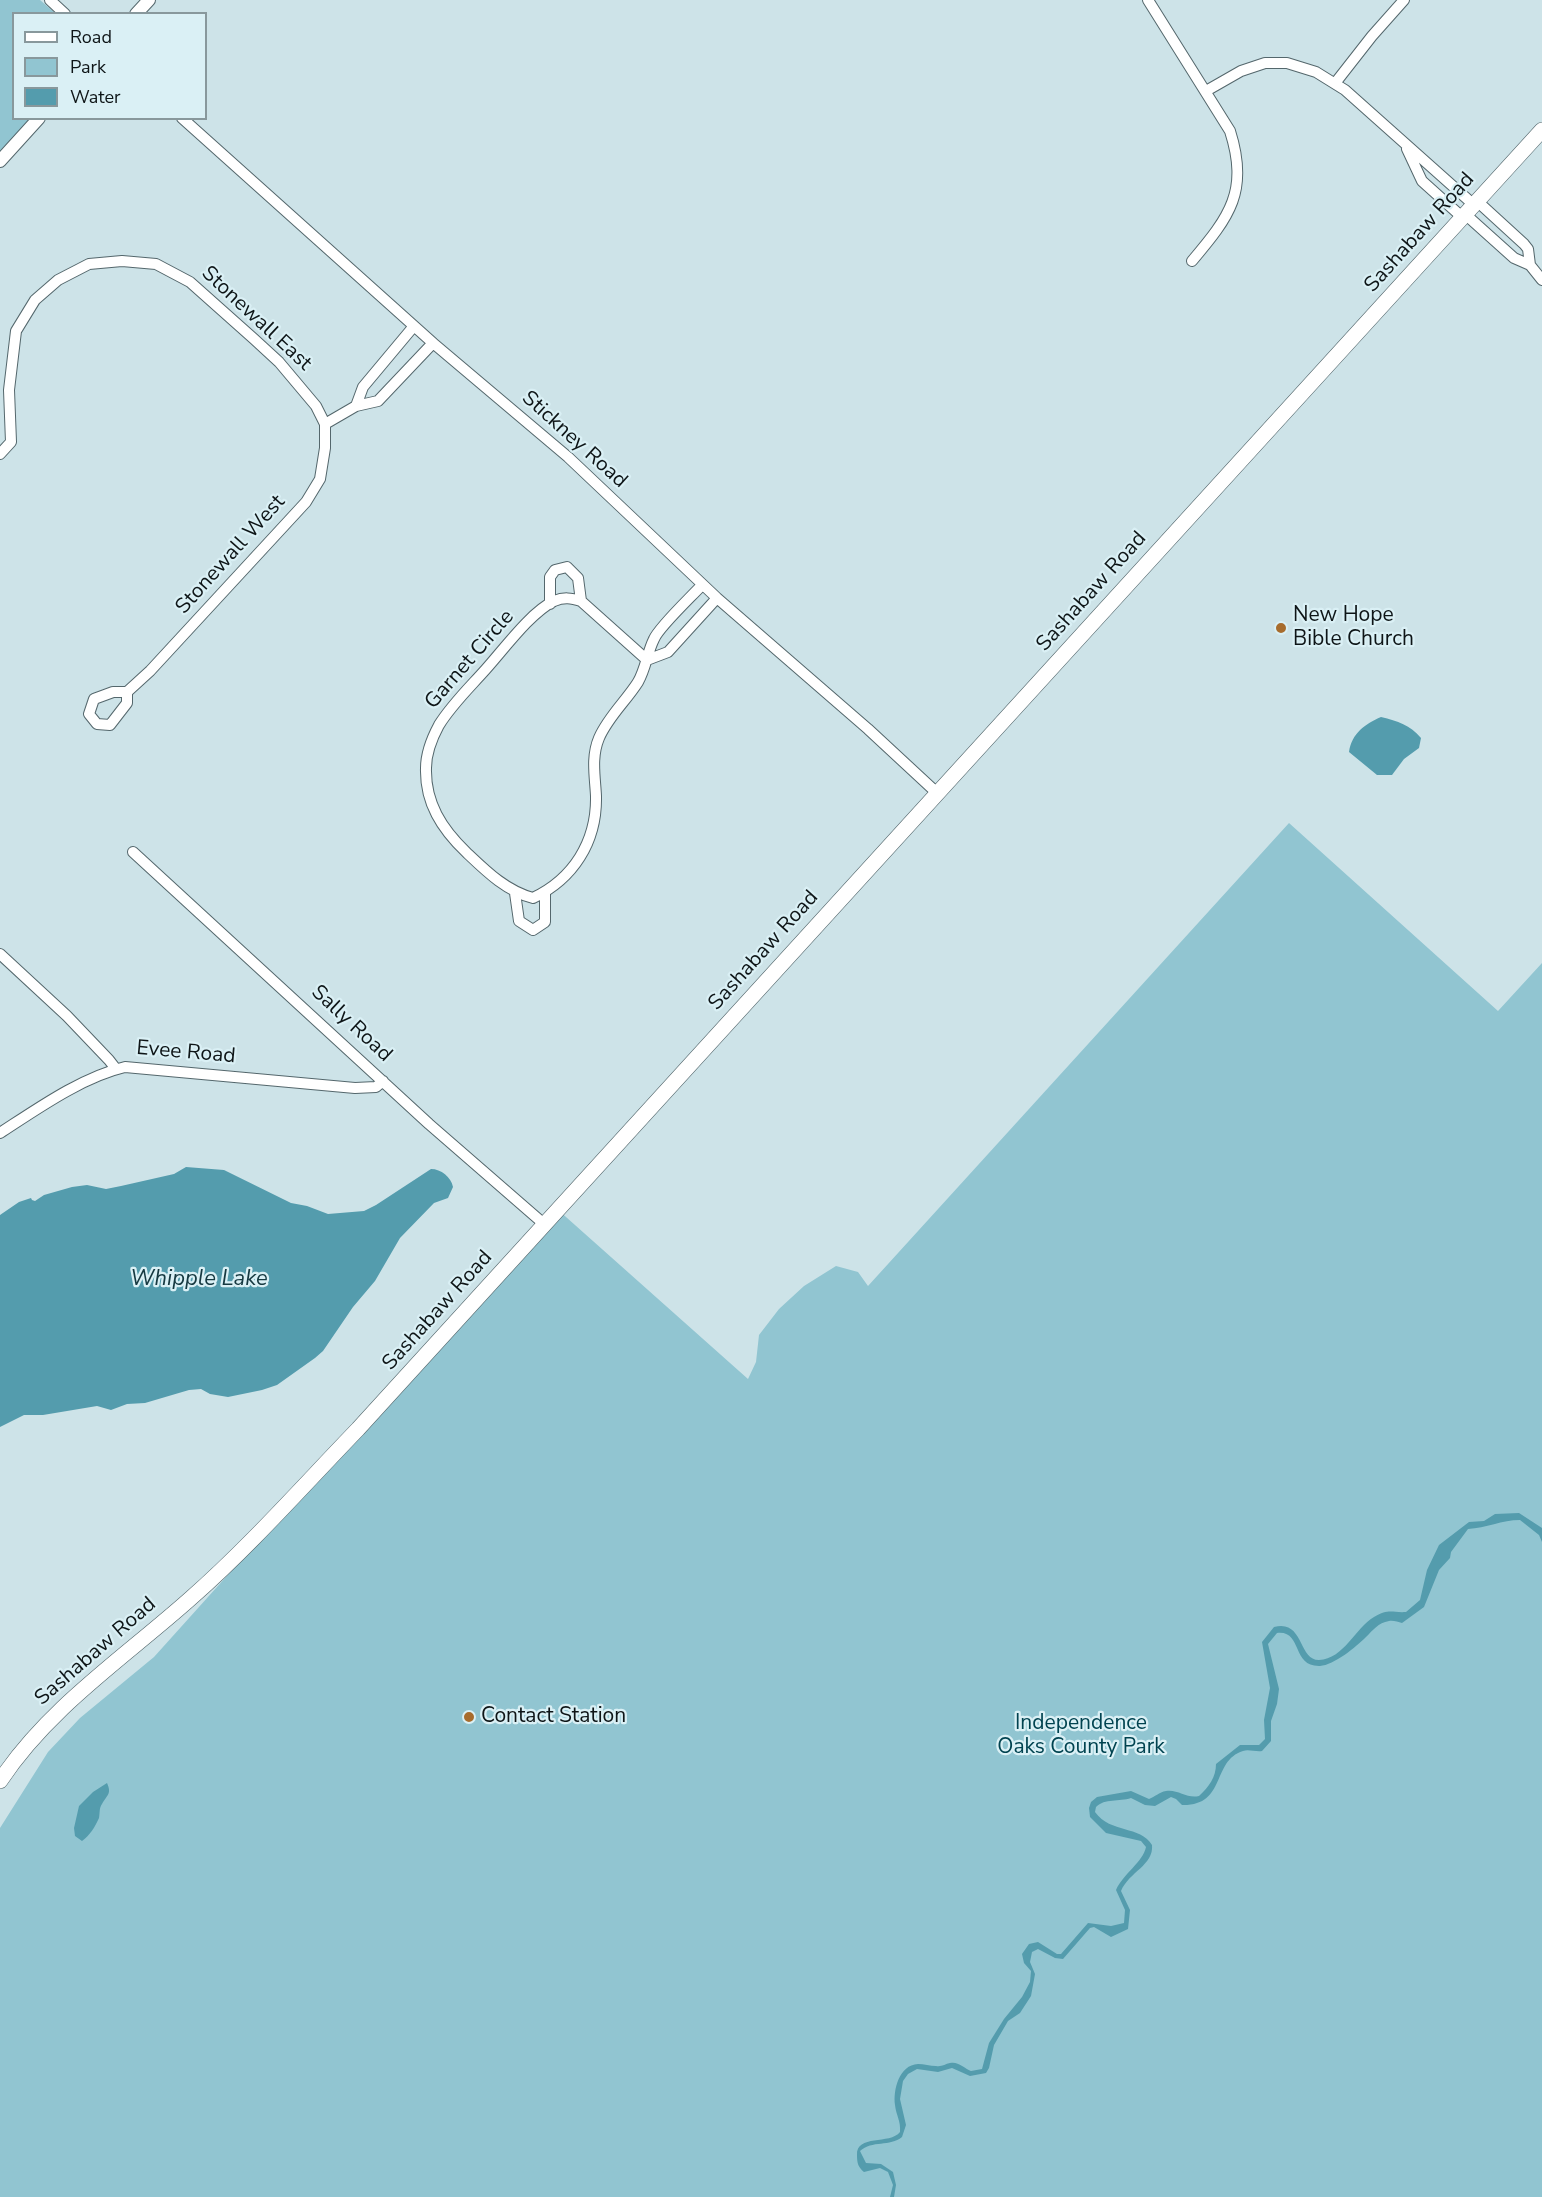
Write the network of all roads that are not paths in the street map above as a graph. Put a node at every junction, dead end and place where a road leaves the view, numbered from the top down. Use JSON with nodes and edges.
{"nodes":[{"id":1,"x":50,"y":0,"type":"edge"},
{"id":2,"x":149,"y":0,"type":"edge"},
{"id":3,"x":1148,"y":0,"type":"edge"},
{"id":4,"x":1404,"y":0,"type":"edge"},
{"id":5,"x":63,"y":12,"type":"edge"},
{"id":6,"x":138,"y":12,"type":"edge"},
{"id":7,"x":1336,"y":82,"type":"junction"},
{"id":8,"x":1206,"y":91,"type":"junction"},
{"id":9,"x":37,"y":120,"type":"edge"},
{"id":10,"x":184,"y":120,"type":"edge"},
{"id":11,"x":1542,"y":130,"type":"edge"},
{"id":12,"x":1402,"y":141,"type":"junction"},
{"id":13,"x":0,"y":161,"type":"edge"},
{"id":14,"x":1469,"y":209,"type":"junction"},
{"id":15,"x":1192,"y":261,"type":"dead end"},
{"id":16,"x":1530,"y":265,"type":"junction"},
{"id":17,"x":1542,"y":280,"type":"edge"},
{"id":18,"x":414,"y":326,"type":"junction"},
{"id":19,"x":434,"y":343,"type":"junction"},
{"id":20,"x":387,"y":359,"type":"junction"},
{"id":21,"x":404,"y":374,"type":"junction"},
{"id":22,"x":4,"y":391,"type":"edge"},
{"id":23,"x":356,"y":406,"type":"junction"},
{"id":24,"x":325,"y":424,"type":"junction"},
{"id":25,"x":0,"y":454,"type":"edge"},
{"id":26,"x":702,"y":585,"type":"junction"},
{"id":27,"x":717,"y":598,"type":"junction"},
{"id":28,"x":581,"y":601,"type":"junction"},
{"id":29,"x":550,"y":604,"type":"junction"},
{"id":30,"x":647,"y":660,"type":"junction"},
{"id":31,"x":127,"y":692,"type":"dead end"},
{"id":32,"x":936,"y":793,"type":"junction"},
{"id":33,"x":133,"y":852,"type":"dead end"},
{"id":34,"x":545,"y":892,"type":"junction"},
{"id":35,"x":515,"y":893,"type":"junction"},
{"id":36,"x":0,"y":954,"type":"edge"},
{"id":37,"x":116,"y":1069,"type":"junction"},
{"id":38,"x":383,"y":1081,"type":"junction"},
{"id":39,"x":0,"y":1133,"type":"edge"},
{"id":40,"x":544,"y":1224,"type":"junction"},
{"id":41,"x":0,"y":1781,"type":"edge"}],
"edges":[{"from":1,"to":5,"type":"street"},
{"from":2,"to":6,"type":"street"},
{"from":3,"to":8,"type":"street"},
{"from":4,"to":7,"type":"street"},
{"from":7,"to":8,"type":"street"},
{"from":7,"to":12,"type":"street"},
{"from":8,"to":15,"type":"street"},
{"from":9,"to":13,"type":"street"},
{"from":10,"to":18,"type":"street","name":"Stickney Road"},
{"from":11,"to":14,"type":"main road","name":"Sashabaw Road"},
{"from":12,"to":14,"type":"street"},
{"from":12,"to":14,"type":"street"},
{"from":14,"to":16,"type":"street"},
{"from":14,"to":16,"type":"street"},
{"from":14,"to":32,"type":"main road","name":"Sashabaw Road"},
{"from":16,"to":17,"type":"street"},
{"from":18,"to":19,"type":"street","name":"Stickney Road"},
{"from":18,"to":20,"type":"street"},
{"from":19,"to":21,"type":"street"},
{"from":19,"to":26,"type":"street","name":"Stickney Road"},
{"from":20,"to":21,"type":"street"},
{"from":20,"to":23,"type":"street"},
{"from":21,"to":23,"type":"street"},
{"from":22,"to":24,"type":"street","name":"Stonewall East"},
{"from":22,"to":25,"type":"street","name":"Stonewall East"},
{"from":23,"to":24,"type":"street"},
{"from":24,"to":31,"type":"street","name":"Stonewall West"},
{"from":26,"to":27,"type":"street","name":"Stickney Road"},
{"from":26,"to":30,"type":"street"},
{"from":27,"to":30,"type":"street"},
{"from":27,"to":32,"type":"street","name":"Stickney Road"},
{"from":28,"to":29,"type":"street"},
{"from":28,"to":29,"type":"street"},
{"from":28,"to":30,"type":"street"},
{"from":29,"to":35,"type":"street","name":"Garnet Circle"},
{"from":30,"to":34,"type":"street"},
{"from":32,"to":40,"type":"main road","name":"Sashabaw Road"},
{"from":33,"to":38,"type":"street","name":"Sally Road"},
{"from":34,"to":35,"type":"street"},
{"from":34,"to":35,"type":"street"},
{"from":36,"to":37,"type":"street"},
{"from":37,"to":38,"type":"street","name":"Evee Road"},
{"from":37,"to":39,"type":"street","name":"Evee Road"},
{"from":38,"to":40,"type":"street","name":"Sally Road"},
{"from":40,"to":41,"type":"main road","name":"Sashabaw Road"}]}
